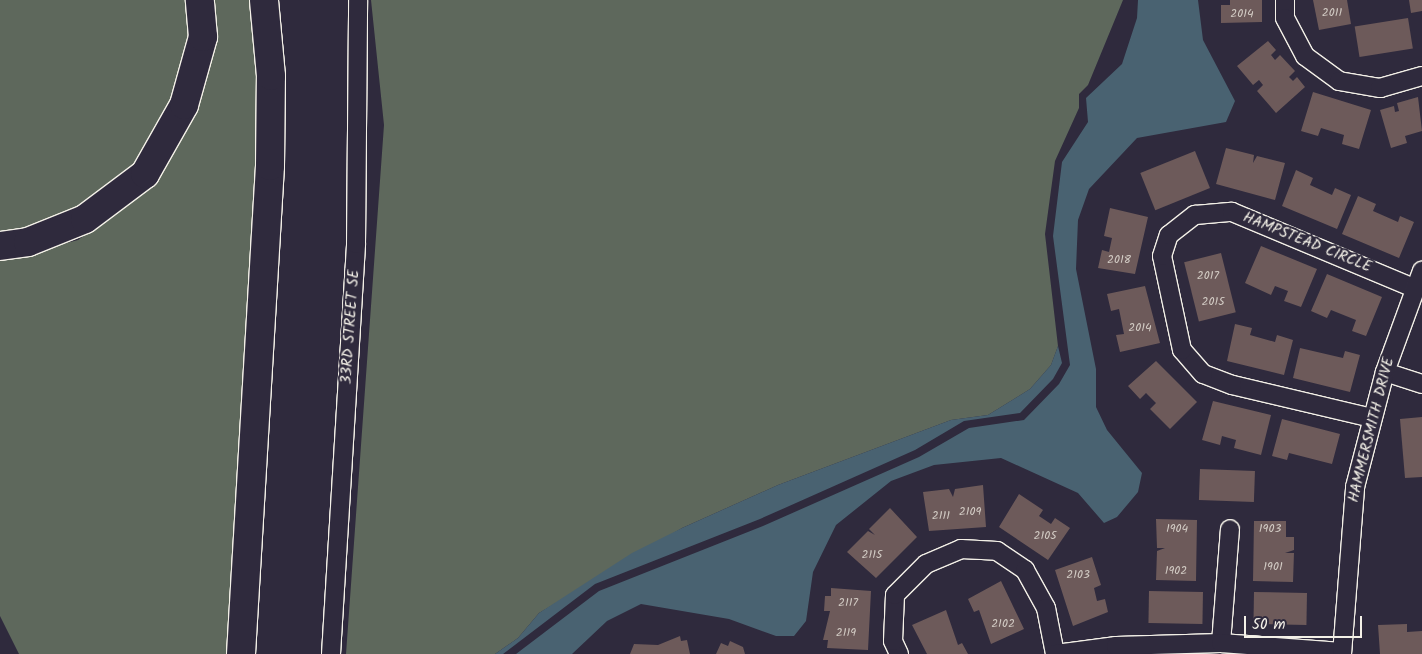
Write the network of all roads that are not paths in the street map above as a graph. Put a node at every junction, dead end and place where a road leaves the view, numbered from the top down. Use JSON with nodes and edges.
{"nodes":[{"id":1,"x":200,"y":0,"type":"edge"},
{"id":2,"x":264,"y":0,"type":"edge"},
{"id":3,"x":358,"y":0,"type":"edge"},
{"id":4,"x":1284,"y":0,"type":"edge"},
{"id":5,"x":1422,"y":76,"type":"edge"},
{"id":6,"x":0,"y":246,"type":"edge"},
{"id":7,"x":1422,"y":271,"type":"edge"},
{"id":8,"x":1414,"y":288,"type":"junction"},
{"id":9,"x":1385,"y":372,"type":"junction"},
{"id":10,"x":1422,"y":384,"type":"edge"},
{"id":11,"x":1372,"y":418,"type":"junction"},
{"id":12,"x":1230,"y":530,"type":"dead end"},
{"id":13,"x":1221,"y":643,"type":"junction"},
{"id":14,"x":1342,"y":653,"type":"edge"},
{"id":15,"x":241,"y":654,"type":"edge"},
{"id":16,"x":331,"y":654,"type":"edge"},
{"id":17,"x":899,"y":654,"type":"edge"},
{"id":18,"x":1055,"y":654,"type":"edge"}],
"edges":[{"from":1,"to":6,"type":"highway"},
{"from":2,"to":15,"type":"highway"},
{"from":3,"to":16,"type":"street","name":"33RD STREET SE"},
{"from":4,"to":5,"type":"street"},
{"from":7,"to":8,"type":"street","name":"HAMMERSMITH DRIVE"},
{"from":8,"to":9,"type":"street","name":"HAMMERSMITH DRIVE"},
{"from":8,"to":11,"type":"street","name":"HAMPSTEAD CIRCLE"},
{"from":9,"to":10,"type":"street"},
{"from":9,"to":11,"type":"street","name":"HAMMERSMITH DRIVE"},
{"from":11,"to":14,"type":"street","name":"HAMMERSMITH DRIVE"},
{"from":12,"to":13,"type":"street"},
{"from":13,"to":14,"type":"street"},
{"from":13,"to":18,"type":"street"},
{"from":17,"to":18,"type":"street"}]}
